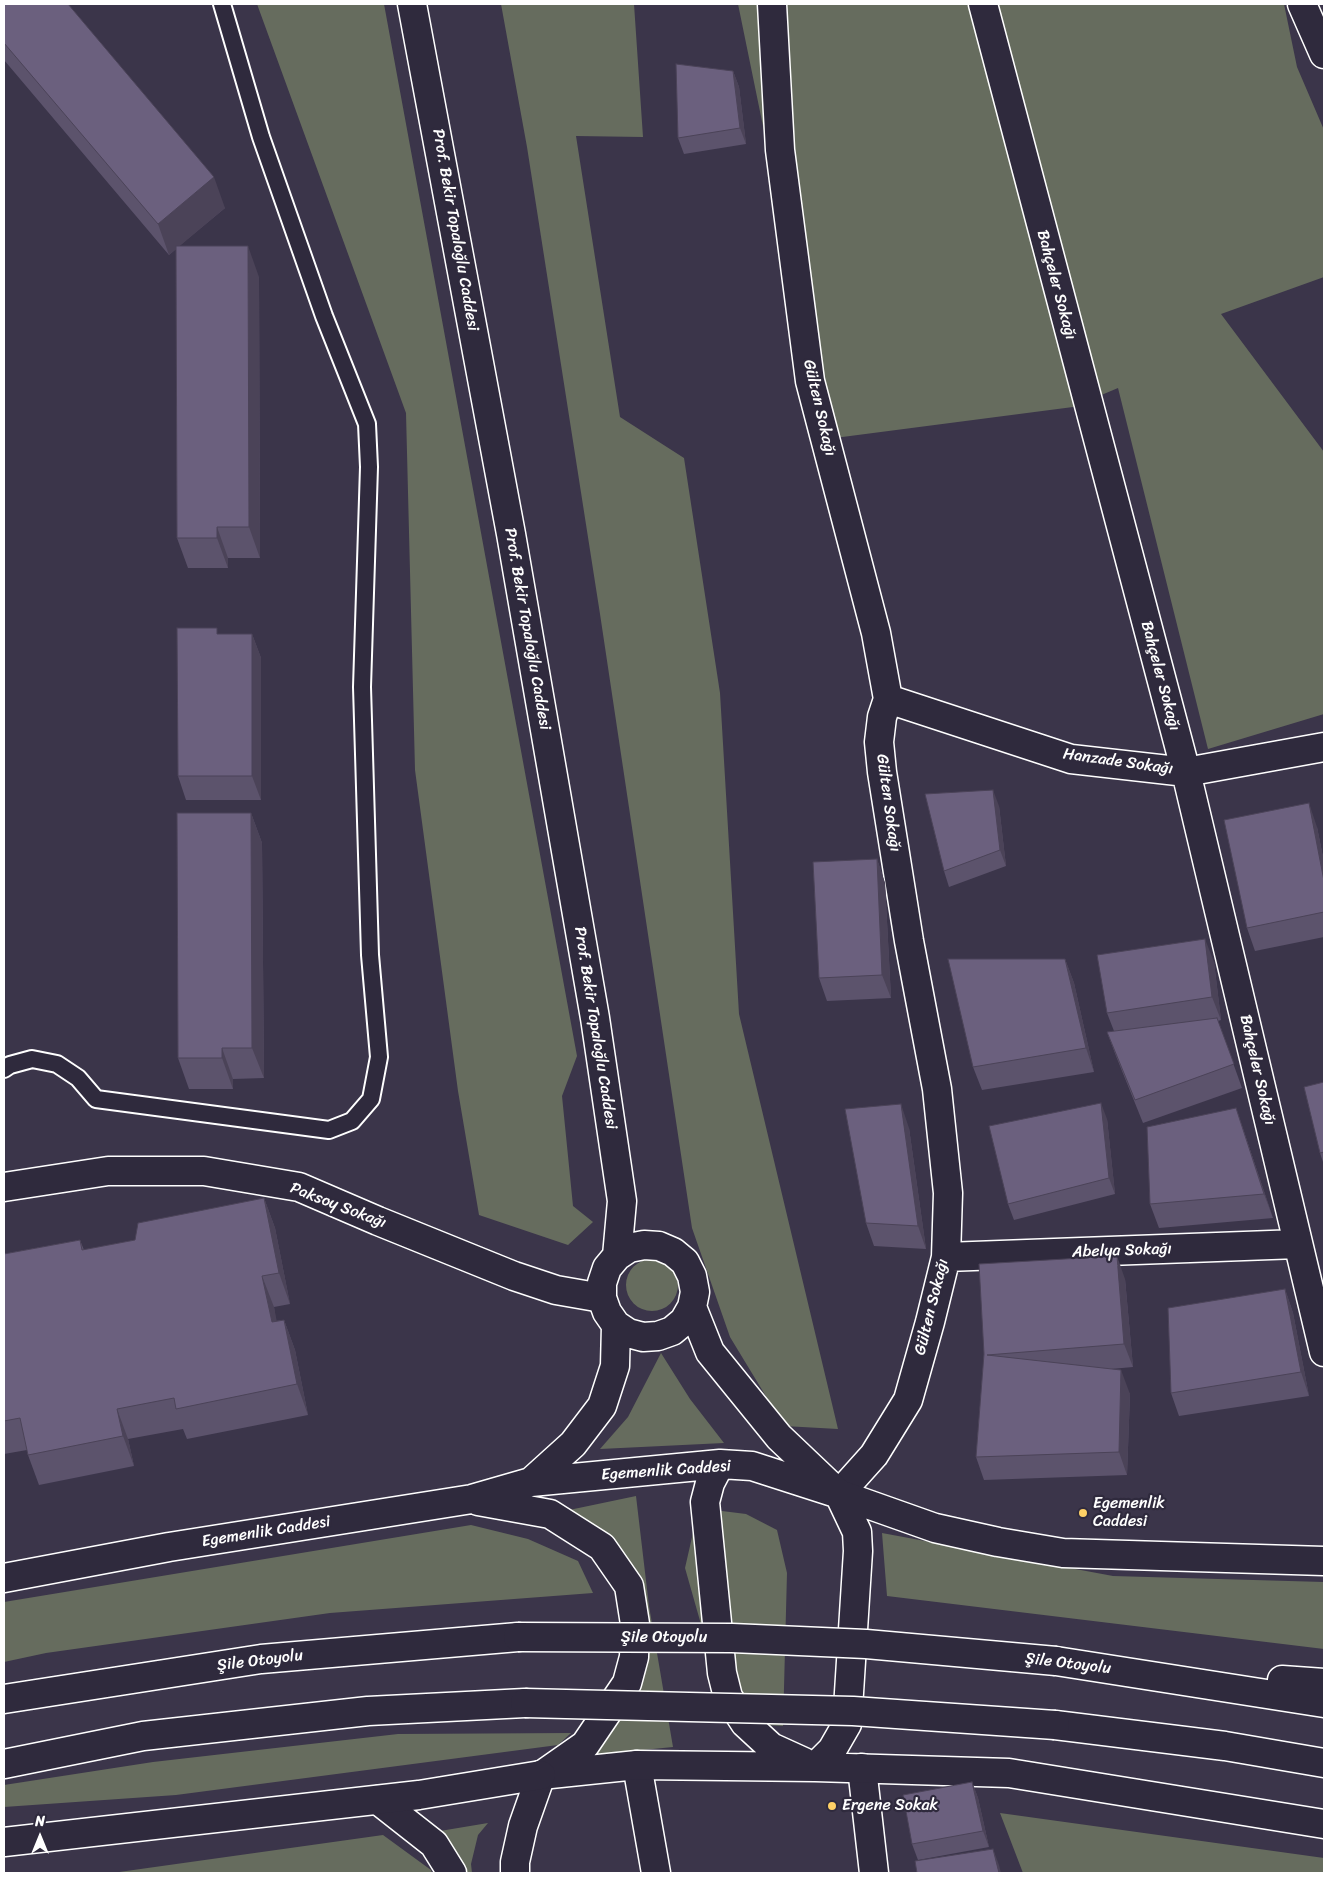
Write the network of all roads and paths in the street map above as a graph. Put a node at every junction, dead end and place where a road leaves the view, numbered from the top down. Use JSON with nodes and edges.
{"nodes":[{"id":1,"x":222,"y":4,"type":"edge"},
{"id":2,"x":412,"y":4,"type":"edge"},
{"id":3,"x":772,"y":4,"type":"edge"},
{"id":4,"x":983,"y":4,"type":"edge"},
{"id":5,"x":1302,"y":4,"type":"edge"},
{"id":6,"x":1324,"y":54,"type":"edge"},
{"id":7,"x":888,"y":699,"type":"junction"},
{"id":8,"x":1324,"y":747,"type":"edge"},
{"id":9,"x":1186,"y":772,"type":"junction"},
{"id":10,"x":4,"y":1069,"type":"edge"},
{"id":11,"x":4,"y":1187,"type":"edge"},
{"id":12,"x":1298,"y":1244,"type":"junction"},
{"id":13,"x":617,"y":1256,"type":"junction"},
{"id":14,"x":946,"y":1258,"type":"junction"},
{"id":15,"x":602,"y":1298,"type":"junction"},
{"id":16,"x":692,"y":1308,"type":"junction"},
{"id":17,"x":616,"y":1324,"type":"junction"},
{"id":18,"x":1324,"y":1352,"type":"edge"},
{"id":19,"x":720,"y":1464,"type":"junction"},
{"id":20,"x":531,"y":1482,"type":"junction"},
{"id":21,"x":840,"y":1494,"type":"junction"},
{"id":22,"x":472,"y":1499,"type":"junction"},
{"id":23,"x":1324,"y":1561,"type":"edge"},
{"id":24,"x":4,"y":1578,"type":"edge"},
{"id":25,"x":1056,"y":1661,"type":"junction"},
{"id":26,"x":1324,"y":1683,"type":"edge"},
{"id":27,"x":4,"y":1699,"type":"edge"},
{"id":28,"x":1324,"y":1703,"type":"edge"},
{"id":29,"x":1324,"y":1763,"type":"edge"},
{"id":30,"x":4,"y":1764,"type":"edge"},
{"id":31,"x":637,"y":1765,"type":"junction"},
{"id":32,"x":815,"y":1767,"type":"junction"},
{"id":33,"x":862,"y":1768,"type":"junction"},
{"id":34,"x":541,"y":1776,"type":"junction"},
{"id":35,"x":378,"y":1800,"type":"junction"},
{"id":36,"x":1324,"y":1824,"type":"edge"},
{"id":37,"x":4,"y":1842,"type":"edge"},
{"id":38,"x":452,"y":1873,"type":"edge"},
{"id":39,"x":515,"y":1873,"type":"edge"},
{"id":40,"x":656,"y":1873,"type":"edge"},
{"id":41,"x":874,"y":1873,"type":"edge"}],
"edges":[{"from":1,"to":10,"type":"lane"},
{"from":2,"to":13,"type":"main road","name":"Prof. Bekir Topaloğlu Caddesi"},
{"from":3,"to":7,"type":"main road","name":"Gülten Sokağı"},
{"from":4,"to":9,"type":"main road","name":"Bahçeler Sokağı"},
{"from":5,"to":6,"type":"main road"},
{"from":7,"to":9,"type":"main road","name":"Hanzade Sokağı"},
{"from":7,"to":14,"type":"main road","name":"Gülten Sokağı"},
{"from":8,"to":9,"type":"main road","name":"Hanzade Sokağı"},
{"from":9,"to":12,"type":"main road","name":"Bahçeler Sokağı"},
{"from":11,"to":15,"type":"main road","name":"Paksoy Sokağı"},
{"from":12,"to":14,"type":"main road","name":"Abelya Sokağı"},
{"from":12,"to":18,"type":"main road","name":"Bahçeler Sokağı"},
{"from":13,"to":15,"type":"main road"},
{"from":13,"to":16,"type":"main road"},
{"from":14,"to":21,"type":"main road","name":"Gülten Sokağı"},
{"from":15,"to":17,"type":"main road"},
{"from":16,"to":17,"type":"main road"},
{"from":16,"to":21,"type":"main road"},
{"from":17,"to":20,"type":"main road"},
{"from":19,"to":20,"type":"main road","name":"Egemenlik Caddesi"},
{"from":19,"to":21,"type":"main road","name":"Egemenlik Caddesi"},
{"from":19,"to":32,"type":"main road"},
{"from":20,"to":22,"type":"main road","name":"Egemenlik Caddesi"},
{"from":21,"to":23,"type":"main road","name":"Egemenlik Caddesi"},
{"from":21,"to":32,"type":"main road"},
{"from":22,"to":24,"type":"main road","name":"Egemenlik Caddesi"},
{"from":22,"to":34,"type":"main road"},
{"from":25,"to":26,"type":"main road"},
{"from":25,"to":27,"type":"main road","name":"Şile Otoyolu","bridge":true},
{"from":25,"to":28,"type":"main road","name":"Şile Otoyolu"},
{"from":29,"to":30,"type":"main road","bridge":true},
{"from":31,"to":32,"type":"main road"},
{"from":31,"to":34,"type":"main road"},
{"from":31,"to":40,"type":"main road"},
{"from":32,"to":33,"type":"main road"},
{"from":33,"to":36,"type":"main road"},
{"from":33,"to":41,"type":"main road"},
{"from":34,"to":35,"type":"main road"},
{"from":34,"to":39,"type":"main road"},
{"from":35,"to":37,"type":"main road"},
{"from":35,"to":38,"type":"main road"}]}
